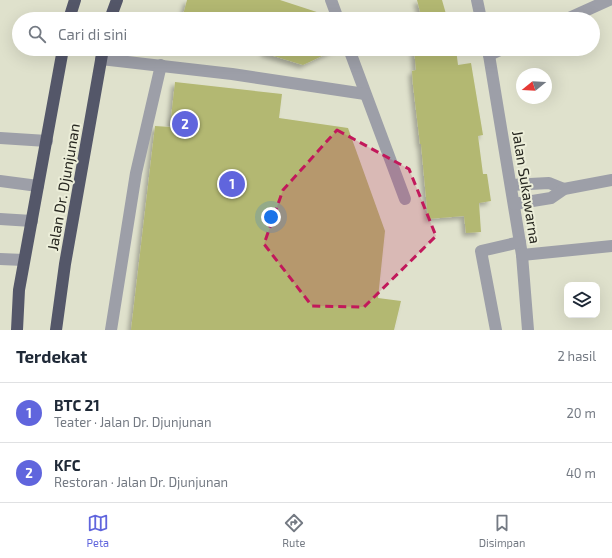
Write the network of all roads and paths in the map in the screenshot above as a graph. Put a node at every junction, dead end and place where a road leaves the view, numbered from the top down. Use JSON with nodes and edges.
{"nodes":[{"id":1,"x":75,"y":0,"type":"edge"},
{"id":2,"x":117,"y":0,"type":"edge"},
{"id":3,"x":331,"y":0,"type":"edge"},
{"id":4,"x":477,"y":0,"type":"edge"},
{"id":5,"x":609,"y":0,"type":"edge"},
{"id":6,"x":71,"y":12,"type":"edge"},
{"id":7,"x":113,"y":12,"type":"edge"},
{"id":8,"x":335,"y":12,"type":"edge"},
{"id":9,"x":480,"y":12,"type":"edge"},
{"id":10,"x":583,"y":12,"type":"edge"},
{"id":11,"x":62,"y":56,"type":"edge"},
{"id":12,"x":102,"y":56,"type":"edge"},
{"id":13,"x":112,"y":56,"type":"edge"},
{"id":14,"x":351,"y":56,"type":"edge"},
{"id":15,"x":490,"y":56,"type":"edge"},
{"id":16,"x":161,"y":66,"type":"junction"},
{"id":17,"x":365,"y":94,"type":"junction"},
{"id":18,"x":0,"y":138,"type":"edge"},
{"id":19,"x":47,"y":141,"type":"junction"},
{"id":20,"x":612,"y":180,"type":"edge"},
{"id":21,"x":0,"y":181,"type":"edge"},
{"id":22,"x":511,"y":185,"type":"junction"},
{"id":23,"x":38,"y":186,"type":"junction"},
{"id":24,"x":564,"y":189,"type":"junction"},
{"id":25,"x":405,"y":199,"type":"dead end"},
{"id":26,"x":514,"y":204,"type":"junction"},
{"id":27,"x":0,"y":218,"type":"edge"},
{"id":28,"x":32,"y":221,"type":"junction"},
{"id":29,"x":520,"y":242,"type":"junction"},
{"id":30,"x":612,"y":246,"type":"edge"},
{"id":31,"x":522,"y":255,"type":"junction"},
{"id":32,"x":0,"y":259,"type":"edge"},
{"id":33,"x":24,"y":260,"type":"junction"},
{"id":34,"x":17,"y":330,"type":"edge"},
{"id":35,"x":56,"y":330,"type":"edge"},
{"id":36,"x":111,"y":330,"type":"edge"},
{"id":37,"x":496,"y":330,"type":"edge"},
{"id":38,"x":528,"y":330,"type":"edge"}],
"edges":[{"from":1,"to":6,"type":"highway"},
{"from":2,"to":7,"type":"highway"},
{"from":3,"to":8,"type":"street"},
{"from":4,"to":9,"type":"street"},
{"from":5,"to":10,"type":"street"},
{"from":11,"to":19,"type":"highway","name":"Jalan Dr. Djunjunan"},
{"from":12,"to":35,"type":"highway","name":"Jalan Dr. Djunjunan"},
{"from":13,"to":16,"type":"street"},
{"from":14,"to":17,"type":"street"},
{"from":15,"to":22,"type":"street","name":"Jalan Sukawarna"},
{"from":16,"to":17,"type":"street"},
{"from":16,"to":36,"type":"street"},
{"from":17,"to":25,"type":"street"},
{"from":18,"to":19,"type":"street"},
{"from":19,"to":23,"type":"highway","name":"Jalan Dr. Djunjunan"},
{"from":20,"to":24,"type":"street"},
{"from":21,"to":23,"type":"street"},
{"from":22,"to":24,"type":"street"},
{"from":22,"to":26,"type":"street","name":"Jalan Sukawarna"},
{"from":23,"to":28,"type":"highway","name":"Jalan Dr. Djunjunan"},
{"from":24,"to":26,"type":"street"},
{"from":26,"to":29,"type":"street","name":"Jalan Sukawarna"},
{"from":27,"to":28,"type":"street"},
{"from":28,"to":33,"type":"highway","name":"Jalan Dr. Djunjunan"},
{"from":29,"to":31,"type":"street","name":"Jalan Sukawarna"},
{"from":29,"to":37,"type":"street"},
{"from":30,"to":31,"type":"street"},
{"from":31,"to":38,"type":"street","name":"Jalan Sukawarna"},
{"from":32,"to":33,"type":"street"},
{"from":33,"to":34,"type":"highway","name":"Jalan Dr. Djunjunan"}]}
